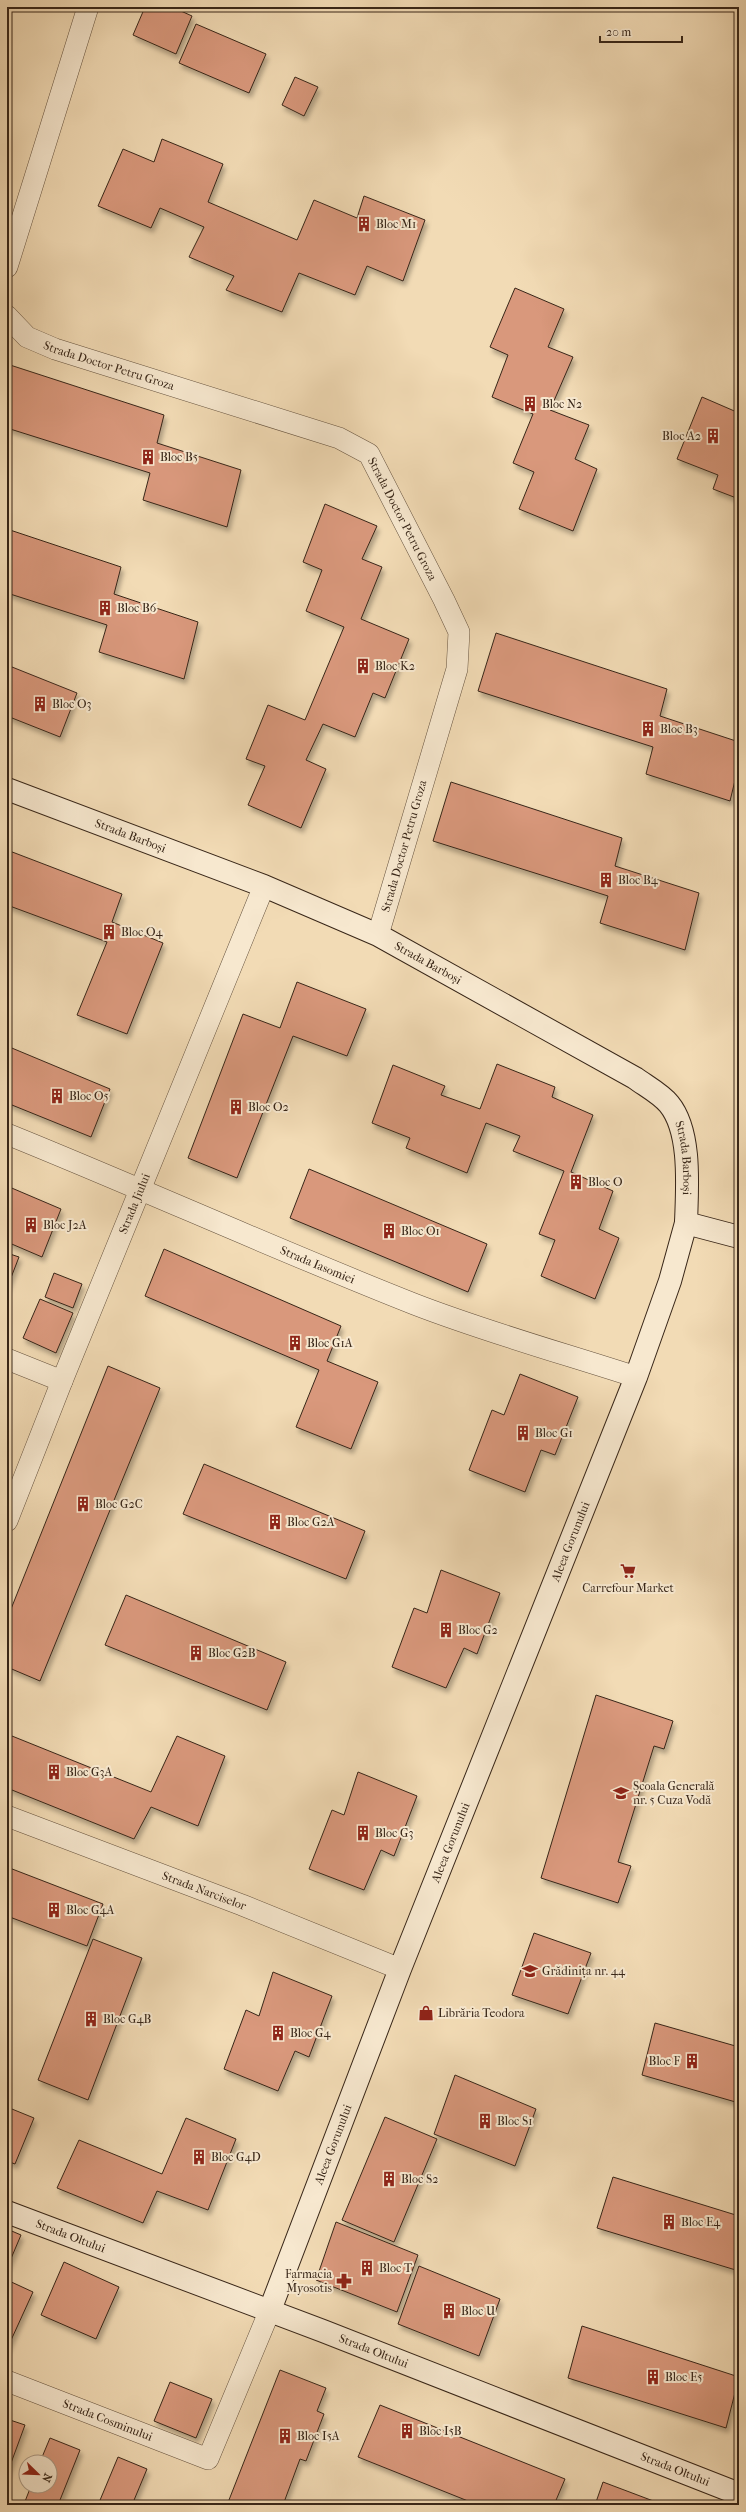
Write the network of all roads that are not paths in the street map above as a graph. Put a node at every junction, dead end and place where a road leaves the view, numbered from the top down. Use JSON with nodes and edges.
{"nodes":[{"id":1,"x":88,"y":7,"type":"edge"},
{"id":2,"x":7,"y":267,"type":"edge"},
{"id":3,"x":7,"y":316,"type":"edge"},
{"id":4,"x":7,"y":788,"type":"edge"},
{"id":5,"x":264,"y":886,"type":"junction"},
{"id":6,"x":378,"y":934,"type":"junction"},
{"id":7,"x":7,"y":1134,"type":"edge"},
{"id":8,"x":142,"y":1188,"type":"junction"},
{"id":9,"x":686,"y":1223,"type":"junction"},
{"id":10,"x":739,"y":1237,"type":"edge"},
{"id":11,"x":7,"y":1359,"type":"edge"},
{"id":12,"x":636,"y":1377,"type":"junction"},
{"id":13,"x":62,"y":1381,"type":"junction"},
{"id":14,"x":7,"y":1521,"type":"edge"},
{"id":15,"x":7,"y":1816,"type":"edge"},
{"id":16,"x":400,"y":1969,"type":"junction"},
{"id":17,"x":7,"y":2212,"type":"edge"},
{"id":18,"x":270,"y":2310,"type":"junction"},
{"id":19,"x":7,"y":2381,"type":"edge"},
{"id":20,"x":208,"y":2459,"type":"joint"},
{"id":21,"x":739,"y":2494,"type":"edge"}],
"edges":[{"from":1,"to":2,"type":"street"},
{"from":3,"to":6,"type":"street","name":"Strada Doctor Petru Groza"},
{"from":4,"to":5,"type":"street","name":"Strada Barboși"},
{"from":5,"to":6,"type":"street","name":"Strada Barboși"},
{"from":5,"to":8,"type":"street","name":"Strada Jiului"},
{"from":6,"to":9,"type":"street","name":"Strada Barboși"},
{"from":7,"to":8,"type":"street","name":"Strada Iasomiei"},
{"from":8,"to":12,"type":"street","name":"Strada Iasomiei"},
{"from":8,"to":13,"type":"street","name":"Strada Jiului"},
{"from":9,"to":10,"type":"street"},
{"from":9,"to":12,"type":"street","name":"Aleea Gorunului"},
{"from":11,"to":13,"type":"street"},
{"from":12,"to":16,"type":"street","name":"Aleea Gorunului"},
{"from":13,"to":14,"type":"street","name":"Strada Jiului"},
{"from":15,"to":16,"type":"street","name":"Strada Narciselor"},
{"from":16,"to":18,"type":"street","name":"Aleea Gorunului"},
{"from":17,"to":18,"type":"street","name":"Strada Oltului"},
{"from":18,"to":20,"type":"street","name":"Aleea Gorunului"},
{"from":18,"to":21,"type":"street","name":"Strada Oltului"},
{"from":19,"to":20,"type":"street","name":"Strada Cosminului"}]}
